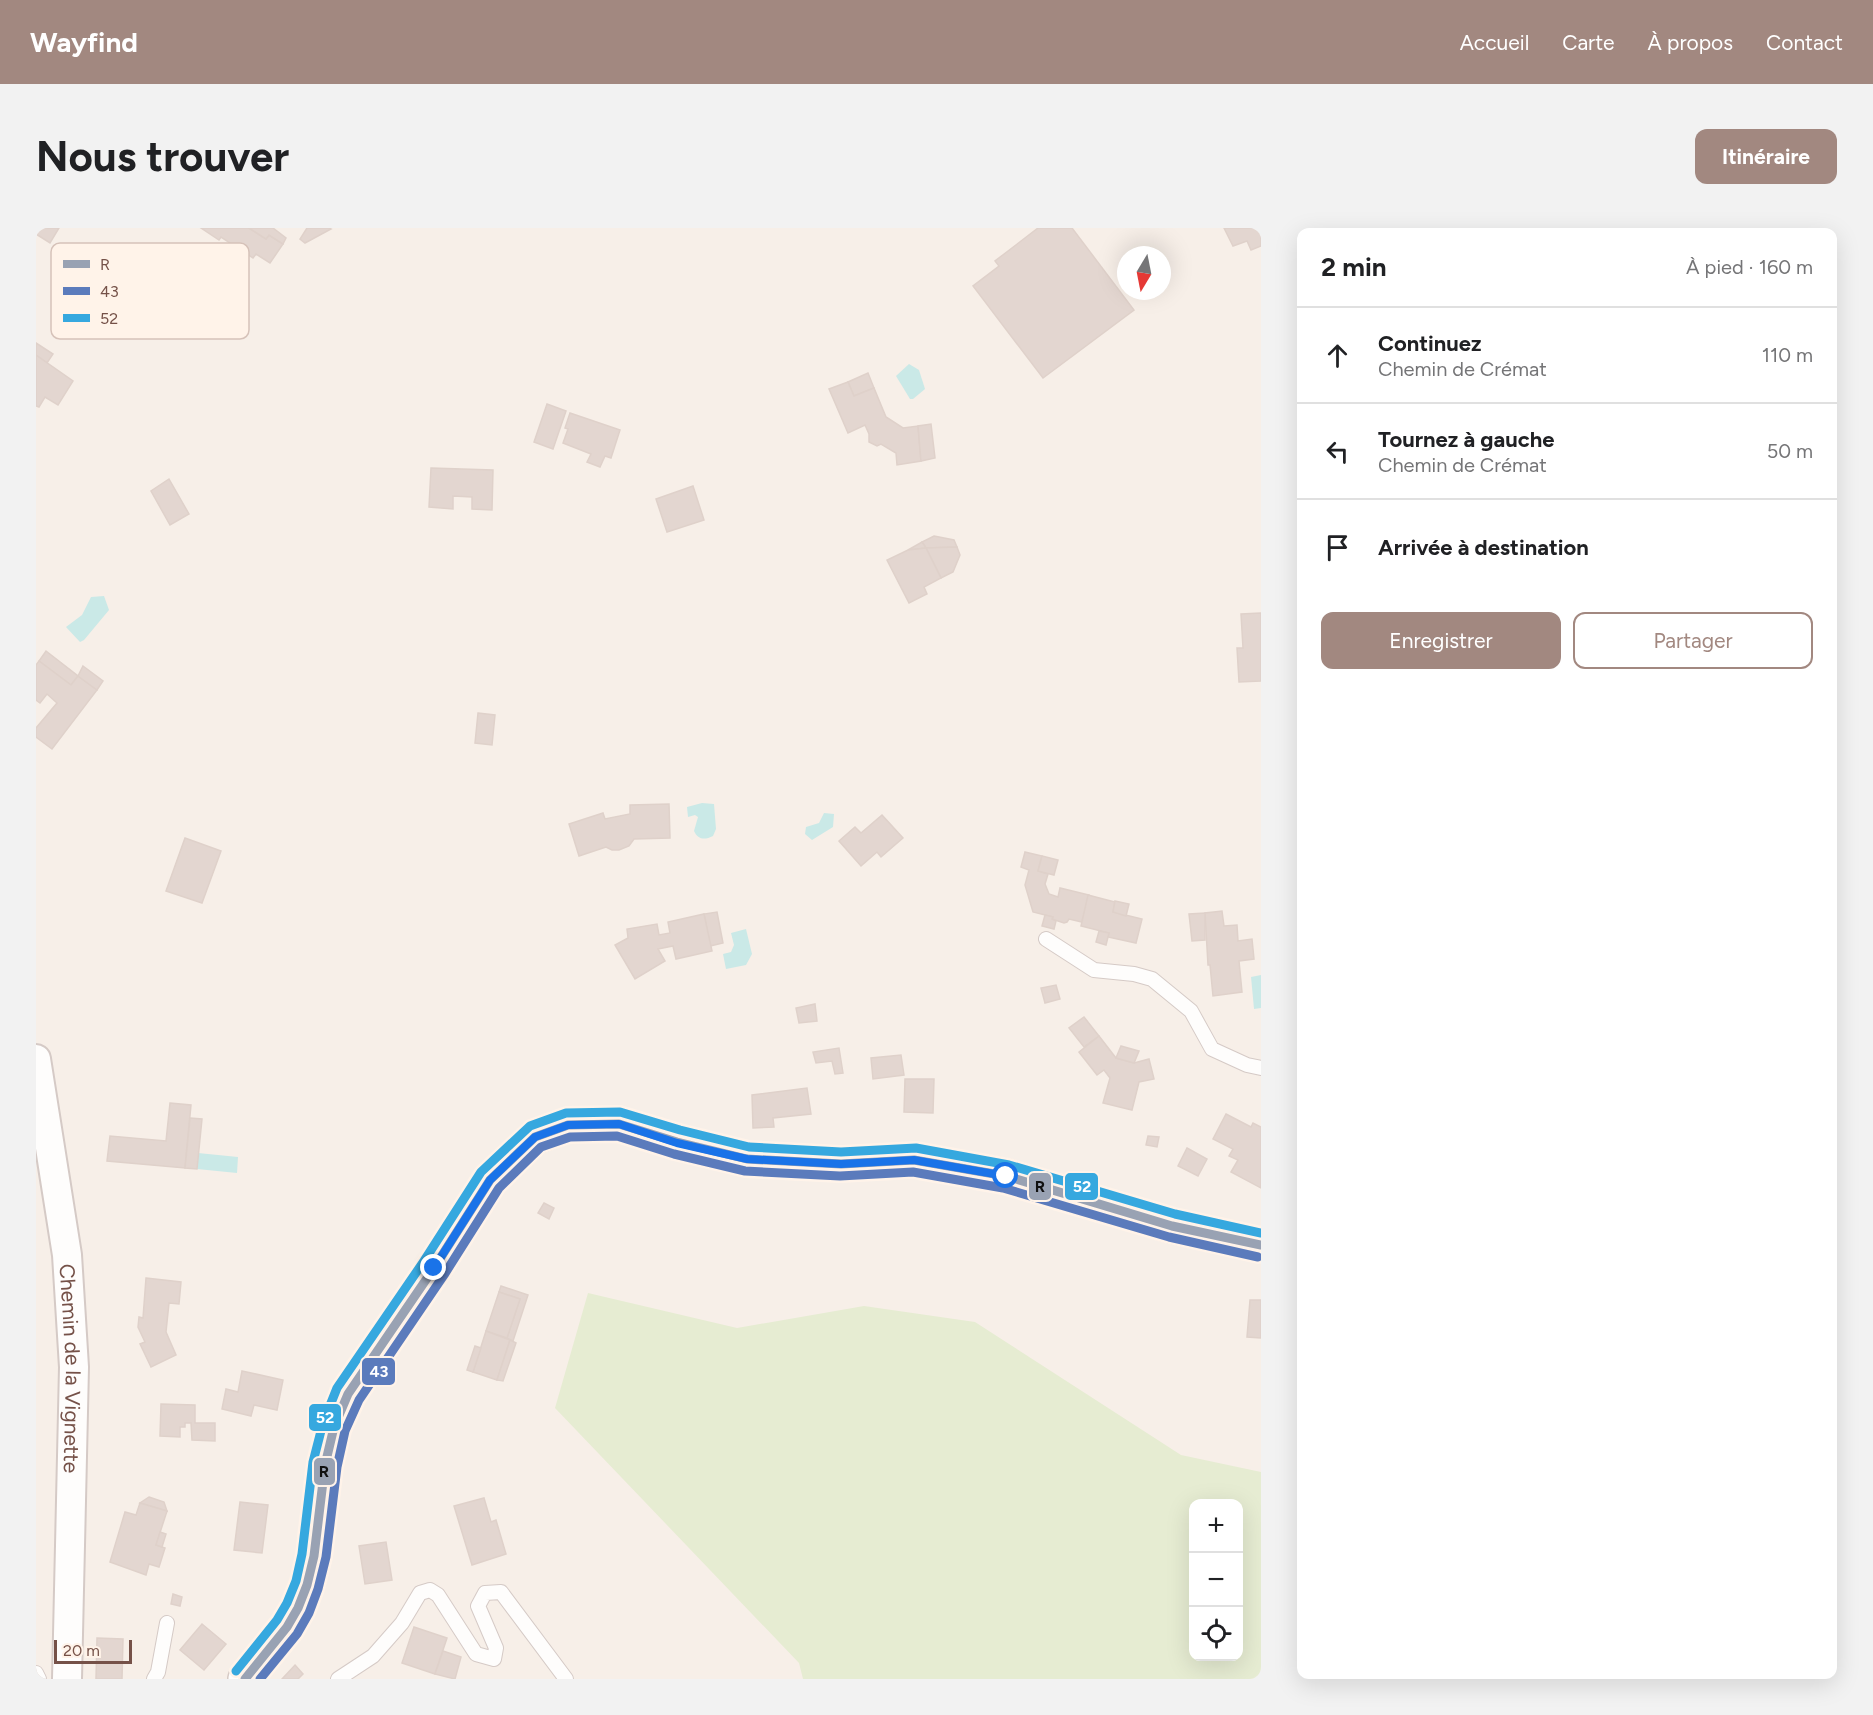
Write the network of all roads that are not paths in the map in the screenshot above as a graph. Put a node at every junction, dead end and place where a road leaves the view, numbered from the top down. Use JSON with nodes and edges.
{"nodes":[{"id":1,"x":1046,"y":939,"type":"dead end"},
{"id":2,"x":36,"y":1059,"type":"edge"},
{"id":3,"x":1261,"y":1068,"type":"edge"},
{"id":4,"x":1258,"y":1240,"type":"edge"},
{"id":5,"x":167,"y":1623,"type":"dead end"},
{"id":6,"x":36,"y":1673,"type":"edge"},
{"id":7,"x":39,"y":1679,"type":"edge"},
{"id":8,"x":67,"y":1679,"type":"edge"},
{"id":9,"x":154,"y":1679,"type":"edge"},
{"id":10,"x":245,"y":1679,"type":"edge"},
{"id":11,"x":338,"y":1679,"type":"edge"},
{"id":12,"x":566,"y":1679,"type":"edge"}],
"edges":[{"from":1,"to":3,"type":"lane"},
{"from":2,"to":8,"type":"street","name":"Chemin de la Vignette"},
{"from":4,"to":10,"type":"street"},
{"from":5,"to":9,"type":"lane"},
{"from":6,"to":7,"type":"lane"},
{"from":11,"to":12,"type":"lane"}]}
